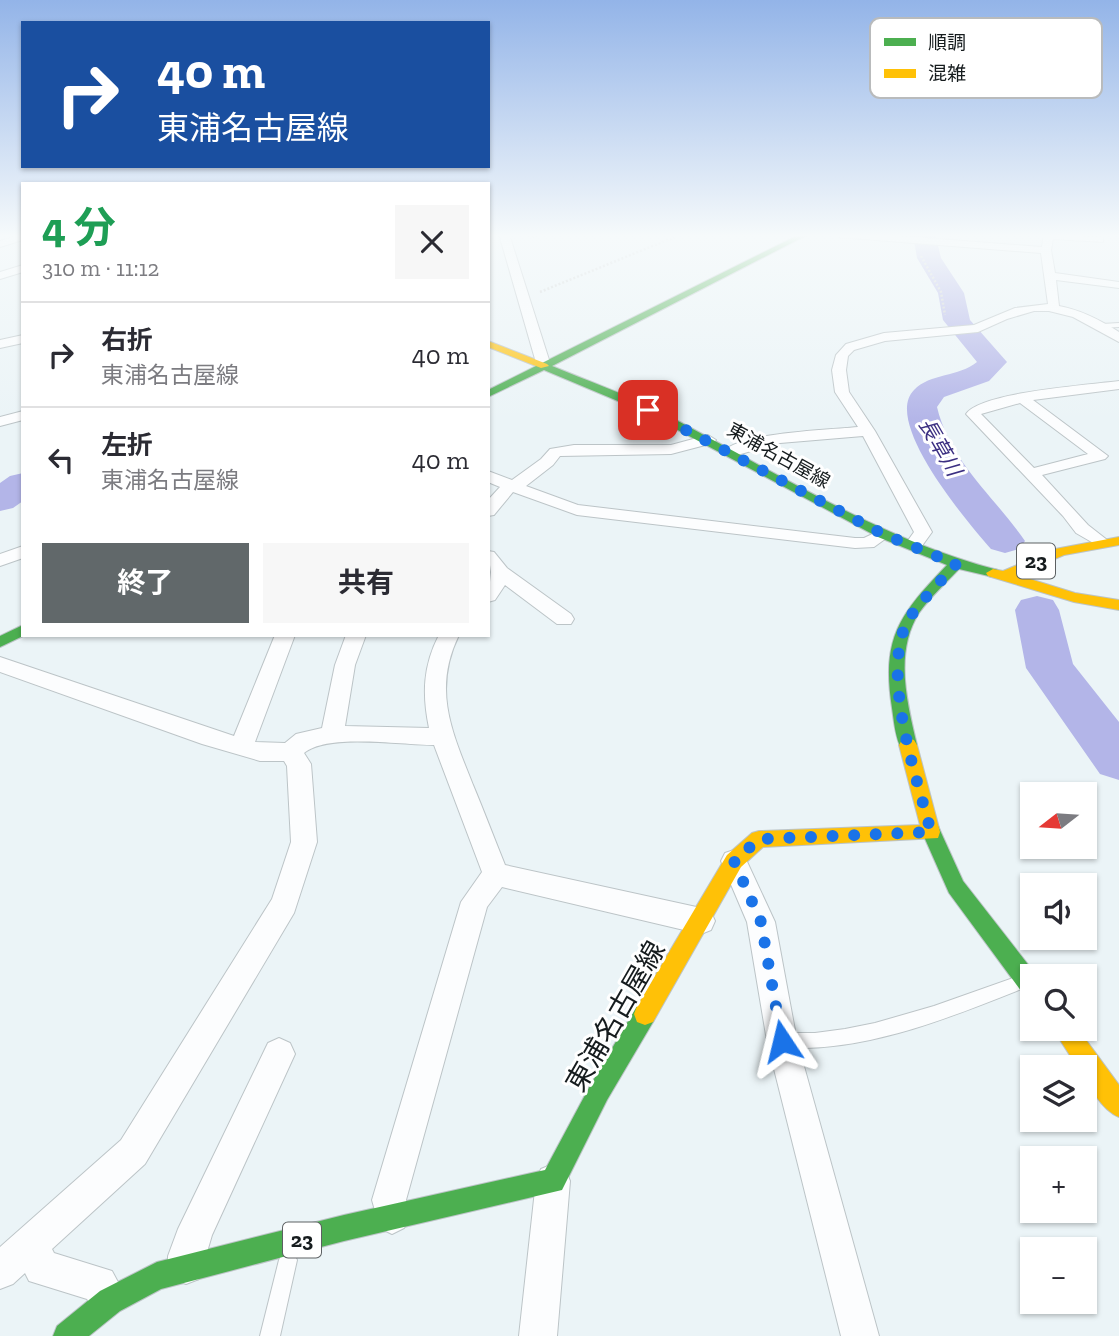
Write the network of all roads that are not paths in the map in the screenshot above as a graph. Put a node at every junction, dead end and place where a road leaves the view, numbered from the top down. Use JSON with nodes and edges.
{"nodes":[{"id":1,"x":522,"y":296,"type":"edge"},
{"id":2,"x":682,"y":296,"type":"edge"},
{"id":3,"x":1053,"y":296,"type":"edge"},
{"id":4,"x":1054,"y":305,"type":"junction"},
{"id":5,"x":1102,"y":326,"type":"junction"},
{"id":6,"x":1119,"y":326,"type":"edge"},
{"id":7,"x":1119,"y":338,"type":"edge"},
{"id":8,"x":21,"y":339,"type":"edge"},
{"id":9,"x":1,"y":341,"type":"edge"},
{"id":10,"x":490,"y":345,"type":"edge"},
{"id":11,"x":544,"y":366,"type":"junction"},
{"id":12,"x":1119,"y":385,"type":"edge"},
{"id":13,"x":490,"y":393,"type":"edge"},
{"id":14,"x":1021,"y":397,"type":"junction"},
{"id":15,"x":21,"y":416,"type":"edge"},
{"id":16,"x":0,"y":422,"type":"edge"},
{"id":17,"x":868,"y":431,"type":"junction"},
{"id":18,"x":708,"y":440,"type":"junction"},
{"id":19,"x":730,"y":452,"type":"junction"},
{"id":20,"x":1032,"y":474,"type":"junction"},
{"id":21,"x":490,"y":477,"type":"edge"},
{"id":22,"x":513,"y":486,"type":"junction"},
{"id":23,"x":490,"y":509,"type":"edge"},
{"id":24,"x":883,"y":534,"type":"junction"},
{"id":25,"x":1119,"y":541,"type":"edge"},
{"id":26,"x":1102,"y":543,"type":"junction"},
{"id":27,"x":913,"y":546,"type":"junction"},
{"id":28,"x":21,"y":552,"type":"edge"},
{"id":29,"x":490,"y":559,"type":"edge"},
{"id":30,"x":0,"y":561,"type":"edge"},
{"id":31,"x":956,"y":564,"type":"junction"},
{"id":32,"x":500,"y":572,"type":"junction"},
{"id":33,"x":1004,"y":576,"type":"junction"},
{"id":34,"x":490,"y":594,"type":"edge"},
{"id":35,"x":1119,"y":606,"type":"edge"},
{"id":36,"x":564,"y":619,"type":"dead end"},
{"id":37,"x":21,"y":632,"type":"edge"},
{"id":38,"x":284,"y":637,"type":"edge"},
{"id":39,"x":355,"y":637,"type":"edge"},
{"id":40,"x":448,"y":637,"type":"edge"},
{"id":41,"x":0,"y":642,"type":"edge"},
{"id":42,"x":0,"y":664,"type":"edge"},
{"id":43,"x":332,"y":734,"type":"junction"},
{"id":44,"x":442,"y":737,"type":"junction"},
{"id":45,"x":242,"y":745,"type":"junction"},
{"id":46,"x":290,"y":752,"type":"junction"},
{"id":47,"x":931,"y":832,"type":"junction"},
{"id":48,"x":734,"y":861,"type":"junction"},
{"id":49,"x":496,"y":874,"type":"junction"},
{"id":50,"x":701,"y":920,"type":"junction"},
{"id":51,"x":1020,"y":971,"type":"edge"},
{"id":52,"x":1020,"y":987,"type":"edge"},
{"id":53,"x":782,"y":1041,"type":"junction"},
{"id":54,"x":1072,"y":1041,"type":"edge"},
{"id":55,"x":279,"y":1054,"type":"dead end"},
{"id":56,"x":1119,"y":1105,"type":"edge"},
{"id":57,"x":553,"y":1181,"type":"junction"},
{"id":58,"x":392,"y":1217,"type":"junction"},
{"id":59,"x":292,"y":1243,"type":"junction"},
{"id":60,"x":30,"y":1244,"type":"junction"},
{"id":61,"x":186,"y":1269,"type":"junction"},
{"id":62,"x":0,"y":1271,"type":"edge"},
{"id":63,"x":110,"y":1301,"type":"junction"},
{"id":64,"x":67,"y":1336,"type":"edge"},
{"id":65,"x":270,"y":1336,"type":"edge"},
{"id":66,"x":538,"y":1336,"type":"edge"},
{"id":67,"x":860,"y":1336,"type":"edge"}],
"edges":[{"from":1,"to":11,"type":"street"},
{"from":2,"to":11,"type":"main road"},
{"from":3,"to":4,"type":"street"},
{"from":4,"to":5,"type":"street"},
{"from":4,"to":17,"type":"street"},
{"from":5,"to":6,"type":"lane"},
{"from":5,"to":7,"type":"street"},
{"from":8,"to":9,"type":"street"},
{"from":10,"to":11,"type":"main road","name":"東浦名古屋線"},
{"from":11,"to":13,"type":"main road"},
{"from":11,"to":18,"type":"main road","name":"東浦名古屋線","number":"23"},
{"from":12,"to":14,"type":"street"},
{"from":14,"to":20,"type":"street"},
{"from":14,"to":20,"type":"street"},
{"from":15,"to":16,"type":"street"},
{"from":17,"to":19,"type":"street"},
{"from":17,"to":27,"type":"street"},
{"from":18,"to":19,"type":"main road","name":"東浦名古屋線","number":"23"},
{"from":18,"to":22,"type":"street"},
{"from":19,"to":24,"type":"main road","name":"東浦名古屋線","number":"23"},
{"from":20,"to":26,"type":"street"},
{"from":21,"to":22,"type":"street"},
{"from":22,"to":23,"type":"street"},
{"from":22,"to":24,"type":"street"},
{"from":24,"to":27,"type":"main road","name":"東浦名古屋線","number":"23"},
{"from":25,"to":26,"type":"main road","number":"23"},
{"from":26,"to":33,"type":"main road","number":"23"},
{"from":27,"to":31,"type":"main road","name":"東浦名古屋線","number":"23"},
{"from":28,"to":30,"type":"street"},
{"from":29,"to":32,"type":"street"},
{"from":31,"to":33,"type":"main road","name":"東浦名古屋線","number":"23"},
{"from":31,"to":47,"type":"main road"},
{"from":32,"to":34,"type":"street"},
{"from":32,"to":36,"type":"street"},
{"from":33,"to":35,"type":"main road","name":"東浦名古屋線"},
{"from":37,"to":41,"type":"main road"},
{"from":38,"to":45,"type":"street"},
{"from":39,"to":43,"type":"street"},
{"from":40,"to":44,"type":"street"},
{"from":42,"to":45,"type":"street"},
{"from":43,"to":44,"type":"street"},
{"from":43,"to":46,"type":"street"},
{"from":44,"to":49,"type":"street"},
{"from":45,"to":46,"type":"street"},
{"from":46,"to":60,"type":"street"},
{"from":47,"to":48,"type":"main road","name":"東浦名古屋線"},
{"from":47,"to":51,"type":"main road"},
{"from":48,"to":50,"type":"main road","name":"東浦名古屋線"},
{"from":48,"to":53,"type":"street"},
{"from":49,"to":50,"type":"street"},
{"from":49,"to":58,"type":"street"},
{"from":50,"to":57,"type":"main road","name":"東浦名古屋線"},
{"from":52,"to":53,"type":"lane"},
{"from":53,"to":67,"type":"street"},
{"from":54,"to":56,"type":"main road"},
{"from":55,"to":61,"type":"street"},
{"from":57,"to":58,"type":"main road","number":"23"},
{"from":57,"to":66,"type":"street"},
{"from":58,"to":59,"type":"main road","number":"23"},
{"from":59,"to":61,"type":"main road","number":"23"},
{"from":59,"to":65,"type":"lane"},
{"from":60,"to":62,"type":"street"},
{"from":60,"to":63,"type":"street"},
{"from":61,"to":63,"type":"main road","number":"23"},
{"from":63,"to":64,"type":"main road","number":"23"}]}
